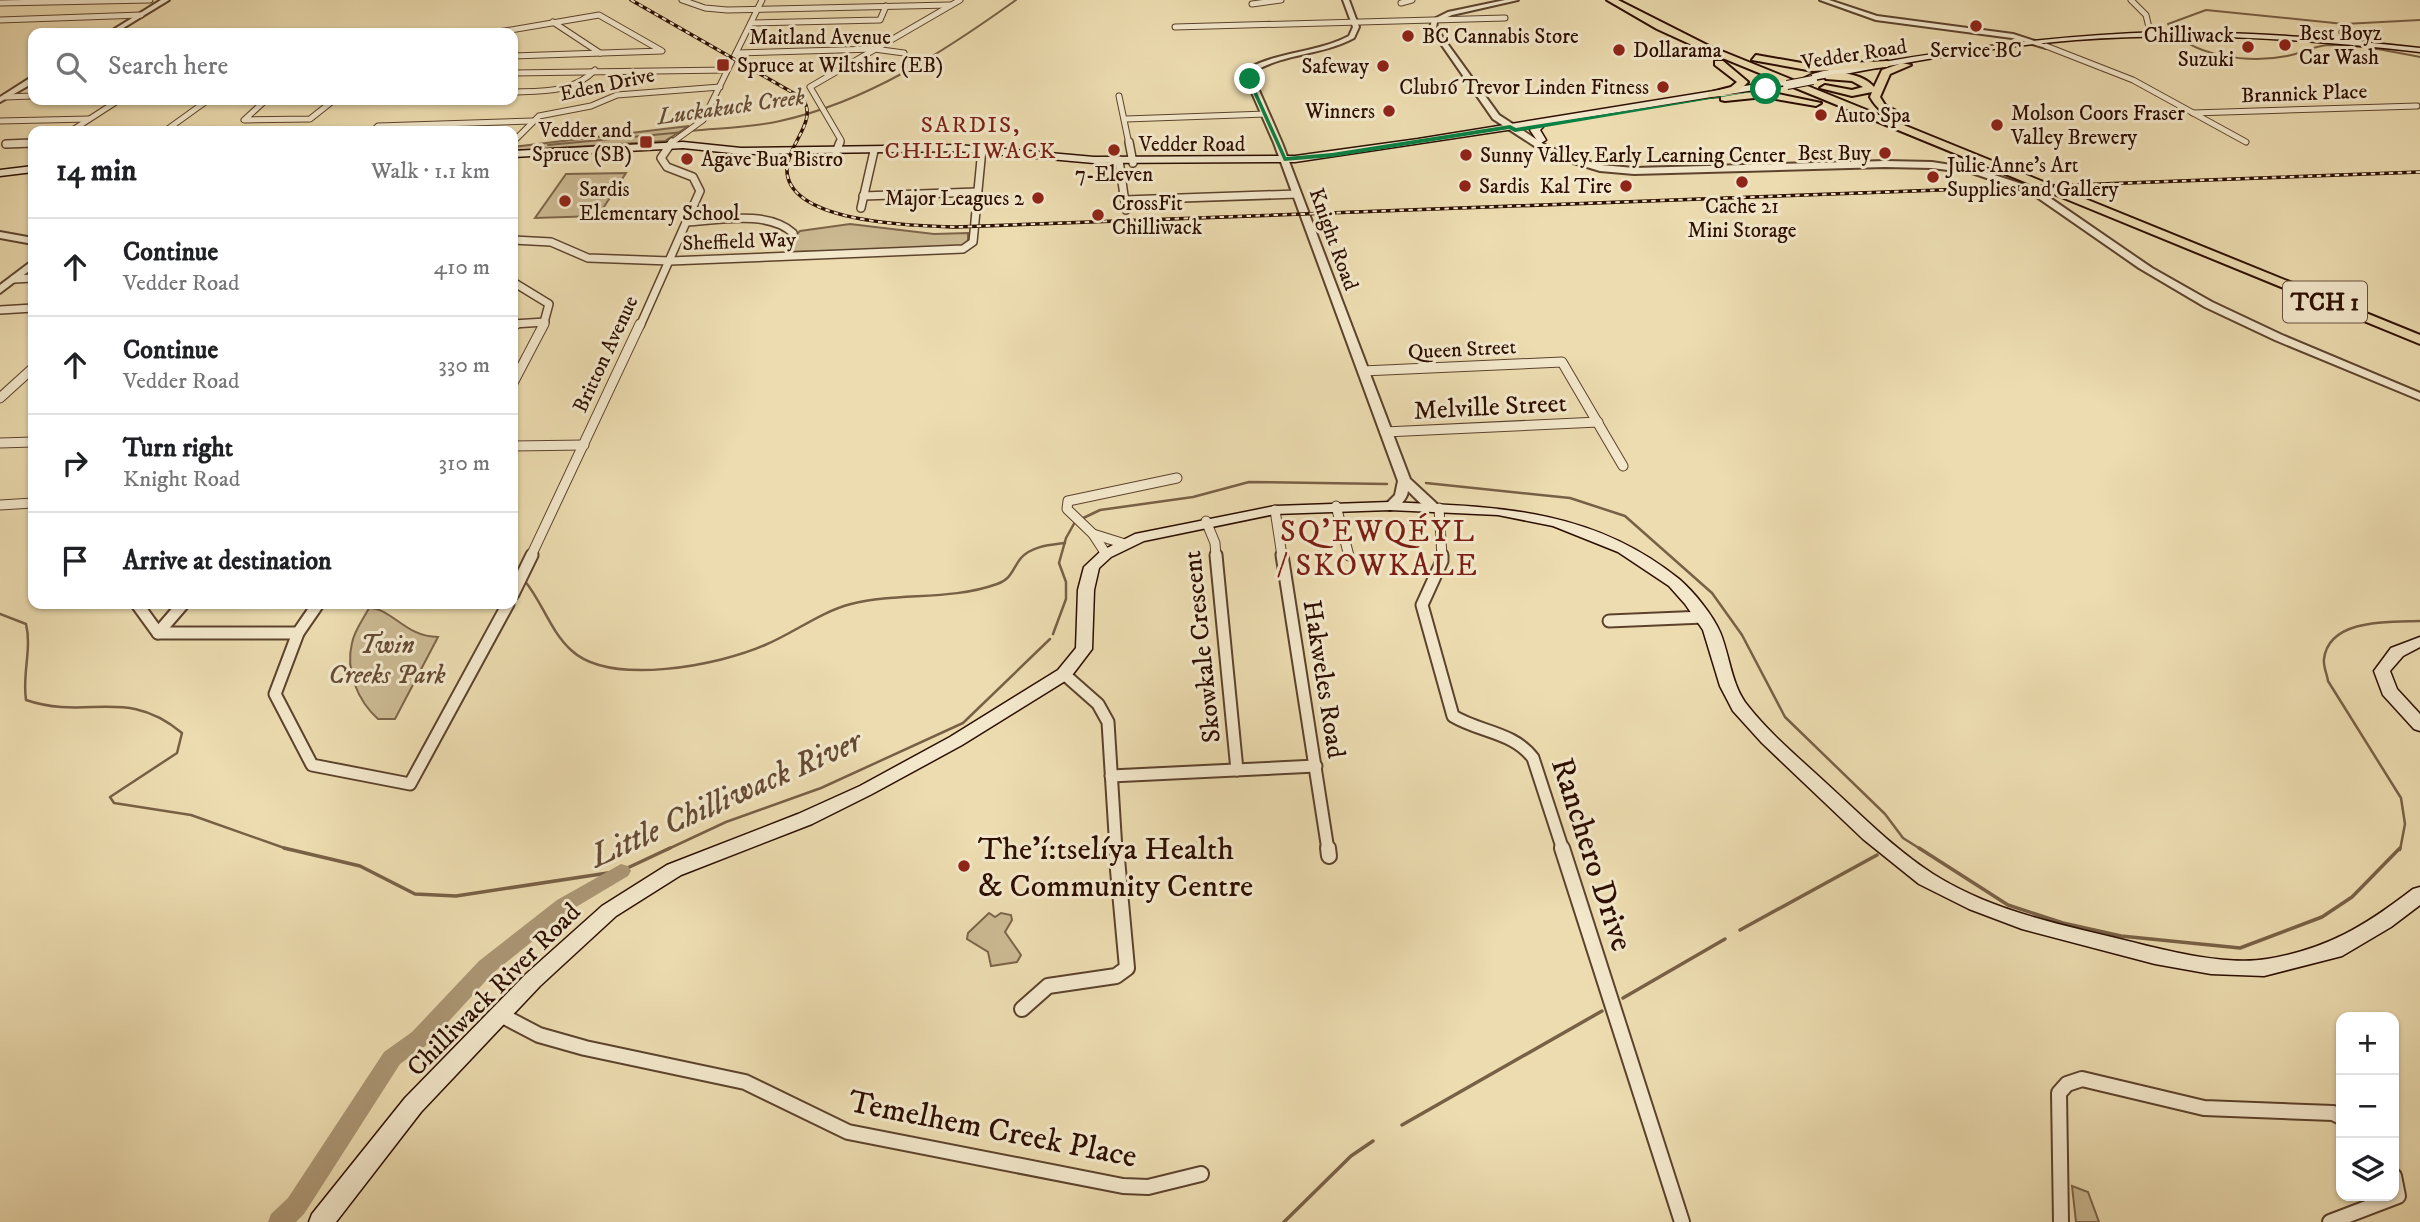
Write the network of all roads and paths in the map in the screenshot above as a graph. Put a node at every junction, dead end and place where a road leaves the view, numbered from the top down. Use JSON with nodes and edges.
{"nodes":[{"id":1,"x":150,"y":0,"type":"edge"},
{"id":2,"x":166,"y":0,"type":"edge"},
{"id":3,"x":682,"y":0,"type":"edge"},
{"id":4,"x":762,"y":0,"type":"edge"},
{"id":5,"x":859,"y":0,"type":"edge"},
{"id":6,"x":960,"y":0,"type":"edge"},
{"id":7,"x":1281,"y":0,"type":"edge"},
{"id":8,"x":1346,"y":0,"type":"edge"},
{"id":9,"x":1412,"y":0,"type":"edge"},
{"id":10,"x":1515,"y":0,"type":"edge"},
{"id":11,"x":1610,"y":0,"type":"edge"},
{"id":12,"x":1624,"y":0,"type":"edge"},
{"id":13,"x":1823,"y":0,"type":"edge"},
{"id":14,"x":2131,"y":0,"type":"edge"},
{"id":15,"x":1401,"y":3,"type":"dead end"},
{"id":16,"x":0,"y":4,"type":"edge"},
{"id":17,"x":1252,"y":4,"type":"dead end"},
{"id":18,"x":950,"y":5,"type":"junction"},
{"id":19,"x":886,"y":6,"type":"junction"},
{"id":20,"x":857,"y":7,"type":"junction"},
{"id":21,"x":757,"y":9,"type":"junction"},
{"id":22,"x":727,"y":10,"type":"junction"},
{"id":23,"x":1457,"y":13,"type":"junction"},
{"id":24,"x":141,"y":15,"type":"junction"},
{"id":25,"x":713,"y":18,"type":"dead end"},
{"id":26,"x":1505,"y":18,"type":"dead end"},
{"id":27,"x":0,"y":20,"type":"edge"},
{"id":28,"x":1438,"y":20,"type":"junction"},
{"id":29,"x":1466,"y":20,"type":"junction"},
{"id":30,"x":553,"y":22,"type":"junction"},
{"id":31,"x":751,"y":23,"type":"junction"},
{"id":32,"x":1355,"y":23,"type":"junction"},
{"id":33,"x":1175,"y":27,"type":"dead end"},
{"id":34,"x":119,"y":28,"type":"edge"},
{"id":35,"x":518,"y":28,"type":"edge"},
{"id":36,"x":2342,"y":32,"type":"dead end"},
{"id":37,"x":2013,"y":36,"type":"junction"},
{"id":38,"x":2135,"y":36,"type":"junction"},
{"id":39,"x":2151,"y":36,"type":"junction"},
{"id":40,"x":2074,"y":38,"type":"junction"},
{"id":41,"x":2353,"y":42,"type":"junction"},
{"id":42,"x":1712,"y":43,"type":"junction"},
{"id":43,"x":2025,"y":47,"type":"junction"},
{"id":44,"x":2052,"y":47,"type":"junction"},
{"id":45,"x":874,"y":49,"type":"junction"},
{"id":46,"x":2420,"y":49,"type":"edge"},
{"id":47,"x":600,"y":53,"type":"junction"},
{"id":48,"x":736,"y":53,"type":"junction"},
{"id":49,"x":904,"y":53,"type":"dead end"},
{"id":50,"x":518,"y":56,"type":"edge"},
{"id":51,"x":1887,"y":64,"type":"junction"},
{"id":52,"x":2095,"y":64,"type":"junction"},
{"id":53,"x":1906,"y":65,"type":"junction"},
{"id":54,"x":1724,"y":66,"type":"junction"},
{"id":55,"x":595,"y":70,"type":"junction"},
{"id":56,"x":727,"y":71,"type":"junction"},
{"id":57,"x":518,"y":73,"type":"edge"},
{"id":58,"x":1847,"y":74,"type":"junction"},
{"id":59,"x":1832,"y":75,"type":"junction"},
{"id":60,"x":28,"y":83,"type":"edge"},
{"id":61,"x":1777,"y":85,"type":"junction"},
{"id":62,"x":720,"y":88,"type":"junction"},
{"id":63,"x":1879,"y":89,"type":"junction"},
{"id":64,"x":518,"y":92,"type":"edge"},
{"id":65,"x":28,"y":96,"type":"edge"},
{"id":66,"x":1119,"y":96,"type":"dead end"},
{"id":67,"x":1711,"y":97,"type":"junction"},
{"id":68,"x":2,"y":98,"type":"edge"},
{"id":69,"x":1820,"y":104,"type":"junction"},
{"id":70,"x":111,"y":105,"type":"edge"},
{"id":71,"x":200,"y":105,"type":"edge"},
{"id":72,"x":260,"y":105,"type":"edge"},
{"id":73,"x":327,"y":105,"type":"edge"},
{"id":74,"x":2417,"y":106,"type":"dead end"},
{"id":75,"x":171,"y":113,"type":"dead end"},
{"id":76,"x":188,"y":113,"type":"junction"},
{"id":77,"x":2193,"y":113,"type":"junction"},
{"id":78,"x":1266,"y":114,"type":"junction"},
{"id":79,"x":1500,"y":116,"type":"junction"},
{"id":80,"x":1126,"y":118,"type":"junction"},
{"id":81,"x":89,"y":119,"type":"junction"},
{"id":82,"x":0,"y":121,"type":"edge"},
{"id":83,"x":532,"y":121,"type":"junction"},
{"id":84,"x":459,"y":124,"type":"joint"},
{"id":85,"x":1541,"y":124,"type":"junction"},
{"id":86,"x":78,"y":126,"type":"edge"},
{"id":87,"x":172,"y":126,"type":"edge"},
{"id":88,"x":378,"y":126,"type":"edge"},
{"id":89,"x":1518,"y":129,"type":"junction"},
{"id":90,"x":1491,"y":132,"type":"junction"},
{"id":91,"x":518,"y":136,"type":"edge"},
{"id":92,"x":1541,"y":140,"type":"junction"},
{"id":93,"x":2246,"y":142,"type":"dead end"},
{"id":94,"x":28,"y":143,"type":"edge"},
{"id":95,"x":6,"y":145,"type":"dead end"},
{"id":96,"x":665,"y":150,"type":"junction"},
{"id":97,"x":874,"y":150,"type":"junction"},
{"id":98,"x":981,"y":150,"type":"junction"},
{"id":99,"x":837,"y":151,"type":"junction"},
{"id":100,"x":518,"y":154,"type":"edge"},
{"id":101,"x":1559,"y":154,"type":"junction"},
{"id":102,"x":1971,"y":157,"type":"junction"},
{"id":103,"x":1119,"y":161,"type":"junction"},
{"id":104,"x":1133,"y":161,"type":"junction"},
{"id":105,"x":1284,"y":161,"type":"junction"},
{"id":106,"x":28,"y":170,"type":"edge"},
{"id":107,"x":0,"y":173,"type":"edge"},
{"id":108,"x":2046,"y":181,"type":"junction"},
{"id":109,"x":977,"y":192,"type":"junction"},
{"id":110,"x":1297,"y":194,"type":"junction"},
{"id":111,"x":863,"y":196,"type":"junction"},
{"id":112,"x":1125,"y":200,"type":"junction"},
{"id":113,"x":860,"y":208,"type":"dead end"},
{"id":114,"x":1126,"y":210,"type":"dead end"},
{"id":115,"x":687,"y":222,"type":"junction"},
{"id":116,"x":793,"y":233,"type":"dead end"},
{"id":117,"x":0,"y":235,"type":"edge"},
{"id":118,"x":28,"y":240,"type":"edge"},
{"id":119,"x":518,"y":240,"type":"edge"},
{"id":120,"x":670,"y":261,"type":"junction"},
{"id":121,"x":28,"y":267,"type":"edge"},
{"id":122,"x":28,"y":278,"type":"edge"},
{"id":123,"x":14,"y":279,"type":"junction"},
{"id":124,"x":518,"y":285,"type":"edge"},
{"id":125,"x":0,"y":290,"type":"edge"},
{"id":126,"x":28,"y":308,"type":"edge"},
{"id":127,"x":0,"y":310,"type":"edge"},
{"id":128,"x":545,"y":322,"type":"junction"},
{"id":129,"x":518,"y":324,"type":"edge"},
{"id":130,"x":2420,"y":332,"type":"edge"},
{"id":131,"x":2420,"y":340,"type":"edge"},
{"id":132,"x":1363,"y":371,"type":"junction"},
{"id":133,"x":28,"y":373,"type":"edge"},
{"id":134,"x":518,"y":373,"type":"edge"},
{"id":135,"x":2420,"y":397,"type":"edge"},
{"id":136,"x":0,"y":398,"type":"edge"},
{"id":137,"x":1598,"y":422,"type":"junction"},
{"id":138,"x":1385,"y":432,"type":"junction"},
{"id":139,"x":28,"y":442,"type":"edge"},
{"id":140,"x":0,"y":443,"type":"edge"},
{"id":141,"x":584,"y":445,"type":"junction"},
{"id":142,"x":518,"y":446,"type":"edge"},
{"id":143,"x":1623,"y":466,"type":"dead end"},
{"id":144,"x":1177,"y":478,"type":"dead end"},
{"id":145,"x":1404,"y":481,"type":"junction"},
{"id":146,"x":28,"y":503,"type":"edge"},
{"id":147,"x":0,"y":505,"type":"edge"},
{"id":148,"x":1336,"y":506,"type":"junction"},
{"id":149,"x":1390,"y":506,"type":"junction"},
{"id":150,"x":1436,"y":507,"type":"junction"},
{"id":151,"x":1275,"y":510,"type":"junction"},
{"id":152,"x":1206,"y":521,"type":"junction"},
{"id":153,"x":1093,"y":534,"type":"junction"},
{"id":154,"x":1125,"y":544,"type":"junction"},
{"id":155,"x":1106,"y":554,"type":"junction"},
{"id":156,"x":1349,"y":556,"type":"dead end"},
{"id":157,"x":518,"y":584,"type":"edge"},
{"id":158,"x":141,"y":609,"type":"edge"},
{"id":159,"x":179,"y":609,"type":"edge"},
{"id":160,"x":315,"y":609,"type":"edge"},
{"id":161,"x":505,"y":609,"type":"edge"},
{"id":162,"x":1704,"y":617,"type":"junction"},
{"id":163,"x":1609,"y":621,"type":"dead end"},
{"id":164,"x":158,"y":633,"type":"junction"},
{"id":165,"x":298,"y":634,"type":"junction"},
{"id":166,"x":2420,"y":642,"type":"edge"},
{"id":167,"x":1064,"y":674,"type":"junction"},
{"id":168,"x":2420,"y":725,"type":"edge"},
{"id":169,"x":1316,"y":766,"type":"junction"},
{"id":170,"x":1237,"y":770,"type":"junction"},
{"id":171,"x":1111,"y":776,"type":"junction"},
{"id":172,"x":1329,"y":856,"type":"dead end"},
{"id":173,"x":2420,"y":894,"type":"edge"},
{"id":174,"x":1022,"y":1009,"type":"dead end"},
{"id":175,"x":499,"y":1014,"type":"junction"},
{"id":176,"x":2336,"y":1114,"type":"edge"},
{"id":177,"x":1201,"y":1174,"type":"dead end"},
{"id":178,"x":2385,"y":1201,"type":"edge"},
{"id":179,"x":321,"y":1222,"type":"edge"},
{"id":180,"x":1682,"y":1222,"type":"edge"},
{"id":181,"x":2061,"y":1222,"type":"edge"},
{"id":182,"x":2330,"y":1222,"type":"edge"}],
"edges":[{"from":1,"to":16,"type":"street"},
{"from":2,"to":24,"type":"street"},
{"from":3,"to":22,"type":"street"},
{"from":4,"to":21,"type":"street"},
{"from":5,"to":20,"type":"street"},
{"from":6,"to":18,"type":"street"},
{"from":7,"to":17,"type":"street"},
{"from":8,"to":32,"type":"street"},
{"from":9,"to":15,"type":"street"},
{"from":10,"to":23,"type":"street"},
{"from":11,"to":54,"type":"highway"},
{"from":11,"to":102,"type":"highway","number":"TCH 1"},
{"from":12,"to":42,"type":"highway"},
{"from":12,"to":108,"type":"highway","number":"TCH 1"},
{"from":13,"to":37,"type":"street"},
{"from":14,"to":39,"type":"street"},
{"from":18,"to":19,"type":"street"},
{"from":18,"to":45,"type":"street"},
{"from":19,"to":20,"type":"street"},
{"from":19,"to":31,"type":"street"},
{"from":20,"to":21,"type":"street"},
{"from":21,"to":22,"type":"street"},
{"from":21,"to":31,"type":"street"},
{"from":22,"to":25,"type":"street"},
{"from":23,"to":28,"type":"street"},
{"from":23,"to":29,"type":"street"},
{"from":24,"to":27,"type":"street"},
{"from":24,"to":34,"type":"street"},
{"from":26,"to":29,"type":"street"},
{"from":28,"to":29,"type":"street"},
{"from":28,"to":32,"type":"street"},
{"from":28,"to":79,"type":"street"},
{"from":30,"to":35,"type":"street"},
{"from":30,"to":47,"type":"street"},
{"from":30,"to":47,"type":"street"},
{"from":31,"to":48,"type":"street"},
{"from":32,"to":33,"type":"street"},
{"from":32,"to":78,"type":"street","name":"Knight Road"},
{"from":36,"to":41,"type":"street"},
{"from":37,"to":40,"type":"main road"},
{"from":37,"to":43,"type":"main road"},
{"from":37,"to":44,"type":"street"},
{"from":38,"to":39,"type":"main road"},
{"from":38,"to":40,"type":"main road"},
{"from":38,"to":44,"type":"main road"},
{"from":39,"to":41,"type":"main road"},
{"from":40,"to":44,"type":"main road"},
{"from":41,"to":46,"type":"main road"},
{"from":42,"to":51,"type":"highway"},
{"from":42,"to":59,"type":"highway"},
{"from":43,"to":44,"type":"main road"},
{"from":43,"to":44,"type":"main road","name":"Vedder Road"},
{"from":43,"to":51,"type":"main road","name":"Vedder Road"},
{"from":43,"to":53,"type":"main road","name":"Vedder Road"},
{"from":44,"to":52,"type":"street"},
{"from":44,"to":52,"type":"street"},
{"from":45,"to":48,"type":"street","name":"Maitland Avenue"},
{"from":45,"to":49,"type":"street","name":"Maitland Avenue"},
{"from":45,"to":99,"type":"street"},
{"from":47,"to":50,"type":"street"},
{"from":48,"to":56,"type":"street"},
{"from":51,"to":59,"type":"main road","name":"Vedder Road"},
{"from":52,"to":77,"type":"street"},
{"from":53,"to":58,"type":"main road","name":"Vedder Road"},
{"from":53,"to":63,"type":"highway"},
{"from":54,"to":61,"type":"highway"},
{"from":54,"to":67,"type":"highway"},
{"from":55,"to":56,"type":"street"},
{"from":55,"to":57,"type":"street"},
{"from":55,"to":64,"type":"street"},
{"from":56,"to":62,"type":"street"},
{"from":58,"to":59,"type":"highway"},
{"from":58,"to":63,"type":"highway"},
{"from":59,"to":61,"type":"main road","name":"Vedder Road","bridge":true},
{"from":60,"to":68,"type":"street"},
{"from":61,"to":67,"type":"main road","name":"Vedder Road"},
{"from":61,"to":69,"type":"highway"},
{"from":62,"to":83,"type":"street","name":"Eden Drive"},
{"from":62,"to":96,"type":"street"},
{"from":63,"to":108,"type":"highway"},
{"from":65,"to":68,"type":"street"},
{"from":66,"to":80,"type":"street"},
{"from":67,"to":69,"type":"highway"},
{"from":67,"to":85,"type":"main road","name":"Vedder Road"},
{"from":69,"to":102,"type":"highway"},
{"from":70,"to":81,"type":"street"},
{"from":71,"to":76,"type":"street"},
{"from":72,"to":73,"type":"street"},
{"from":74,"to":77,"type":"street","name":"Brannick Place"},
{"from":75,"to":76,"type":"street"},
{"from":76,"to":87,"type":"street"},
{"from":77,"to":93,"type":"street"},
{"from":78,"to":80,"type":"street"},
{"from":78,"to":105,"type":"street","name":"Knight Road"},
{"from":79,"to":85,"type":"main road"},
{"from":79,"to":89,"type":"street"},
{"from":79,"to":90,"type":"main road"},
{"from":80,"to":104,"type":"street"},
{"from":81,"to":82,"type":"street"},
{"from":81,"to":86,"type":"street"},
{"from":83,"to":84,"type":"street"},
{"from":83,"to":91,"type":"street","name":"Eden Drive"},
{"from":84,"to":88,"type":"street"},
{"from":85,"to":89,"type":"main road","name":"Vedder Road"},
{"from":85,"to":92,"type":"main road"},
{"from":89,"to":90,"type":"main road"},
{"from":89,"to":90,"type":"main road","name":"Vedder Road"},
{"from":89,"to":92,"type":"street"},
{"from":89,"to":101,"type":"street"},
{"from":90,"to":105,"type":"main road","name":"Vedder Road"},
{"from":92,"to":101,"type":"street"},
{"from":94,"to":95,"type":"street"},
{"from":96,"to":99,"type":"main road","name":"Vedder Road"},
{"from":96,"to":99,"type":"main road","name":"Vedder Road"},
{"from":96,"to":100,"type":"main road","name":"Vedder Road"},
{"from":96,"to":115,"type":"street","name":"Britton Avenue"},
{"from":97,"to":98,"type":"main road","name":"Vedder Road"},
{"from":97,"to":99,"type":"main road","name":"Vedder Road"},
{"from":97,"to":111,"type":"street"},
{"from":98,"to":99,"type":"main road","name":"Vedder Road"},
{"from":98,"to":103,"type":"main road","name":"Vedder Road"},
{"from":98,"to":109,"type":"street"},
{"from":101,"to":135,"type":"street"},
{"from":102,"to":131,"type":"highway","number":"TCH 1"},
{"from":103,"to":104,"type":"main road","name":"Vedder Road"},
{"from":103,"to":112,"type":"street"},
{"from":104,"to":105,"type":"main road","name":"Vedder Road"},
{"from":105,"to":110,"type":"street","name":"Knight Road"},
{"from":106,"to":107,"type":"main road"},
{"from":108,"to":130,"type":"highway","number":"TCH 1"},
{"from":109,"to":111,"type":"street"},
{"from":109,"to":120,"type":"street","name":"Sheffield Way"},
{"from":110,"to":112,"type":"street"},
{"from":110,"to":132,"type":"street","name":"Knight Road"},
{"from":111,"to":113,"type":"street"},
{"from":112,"to":114,"type":"street"},
{"from":115,"to":116,"type":"street"},
{"from":115,"to":120,"type":"street","name":"Britton Avenue"},
{"from":117,"to":118,"type":"street"},
{"from":119,"to":120,"type":"street","name":"Sheffield Way"},
{"from":120,"to":141,"type":"street","name":"Britton Avenue"},
{"from":121,"to":123,"type":"street"},
{"from":122,"to":123,"type":"street"},
{"from":123,"to":125,"type":"street"},
{"from":124,"to":128,"type":"street"},
{"from":126,"to":127,"type":"street"},
{"from":128,"to":129,"type":"street"},
{"from":128,"to":134,"type":"street"},
{"from":132,"to":137,"type":"street","name":"Queen Street"},
{"from":132,"to":138,"type":"street","name":"Knight Road"},
{"from":133,"to":136,"type":"street"},
{"from":137,"to":138,"type":"street","name":"Melville Street"},
{"from":137,"to":143,"type":"street"},
{"from":138,"to":145,"type":"street","name":"Knight Road"},
{"from":139,"to":140,"type":"street"},
{"from":141,"to":142,"type":"street"},
{"from":141,"to":157,"type":"street","name":"Britton Avenue"},
{"from":144,"to":153,"type":"street"},
{"from":145,"to":149,"type":"street"},
{"from":145,"to":150,"type":"street","name":"Knight Road"},
{"from":146,"to":147,"type":"street"},
{"from":148,"to":149,"type":"main road","name":"Chilliwack River Road"},
{"from":148,"to":151,"type":"main road","name":"Chilliwack River Road"},
{"from":148,"to":156,"type":"street"},
{"from":149,"to":150,"type":"main road","name":"Chilliwack River Road"},
{"from":150,"to":162,"type":"main road","name":"Chilliwack River Road"},
{"from":150,"to":180,"type":"street","name":"Ranchero Drive"},
{"from":151,"to":152,"type":"main road","name":"Chilliwack River Road"},
{"from":151,"to":169,"type":"street","name":"Hakweles Road"},
{"from":152,"to":154,"type":"main road","name":"Chilliwack River Road"},
{"from":152,"to":170,"type":"street","name":"Skowkale Crescent"},
{"from":153,"to":154,"type":"street"},
{"from":153,"to":155,"type":"street"},
{"from":154,"to":155,"type":"main road","name":"Chilliwack River Road"},
{"from":155,"to":167,"type":"main road","name":"Chilliwack River Road"},
{"from":158,"to":164,"type":"street"},
{"from":159,"to":164,"type":"street"},
{"from":160,"to":165,"type":"street"},
{"from":161,"to":165,"type":"street"},
{"from":162,"to":163,"type":"street"},
{"from":162,"to":173,"type":"main road","name":"Chilliwack River Road"},
{"from":164,"to":165,"type":"street"},
{"from":166,"to":168,"type":"main road"},
{"from":167,"to":171,"type":"street"},
{"from":167,"to":175,"type":"main road","name":"Chilliwack River Road"},
{"from":169,"to":170,"type":"street"},
{"from":169,"to":172,"type":"street","name":"Hakweles Road"},
{"from":170,"to":171,"type":"street"},
{"from":171,"to":174,"type":"street"},
{"from":175,"to":177,"type":"street","name":"Temelhem Creek Place"},
{"from":175,"to":179,"type":"main road","name":"Chilliwack River Road"},
{"from":176,"to":181,"type":"street"},
{"from":178,"to":182,"type":"street"}]}
